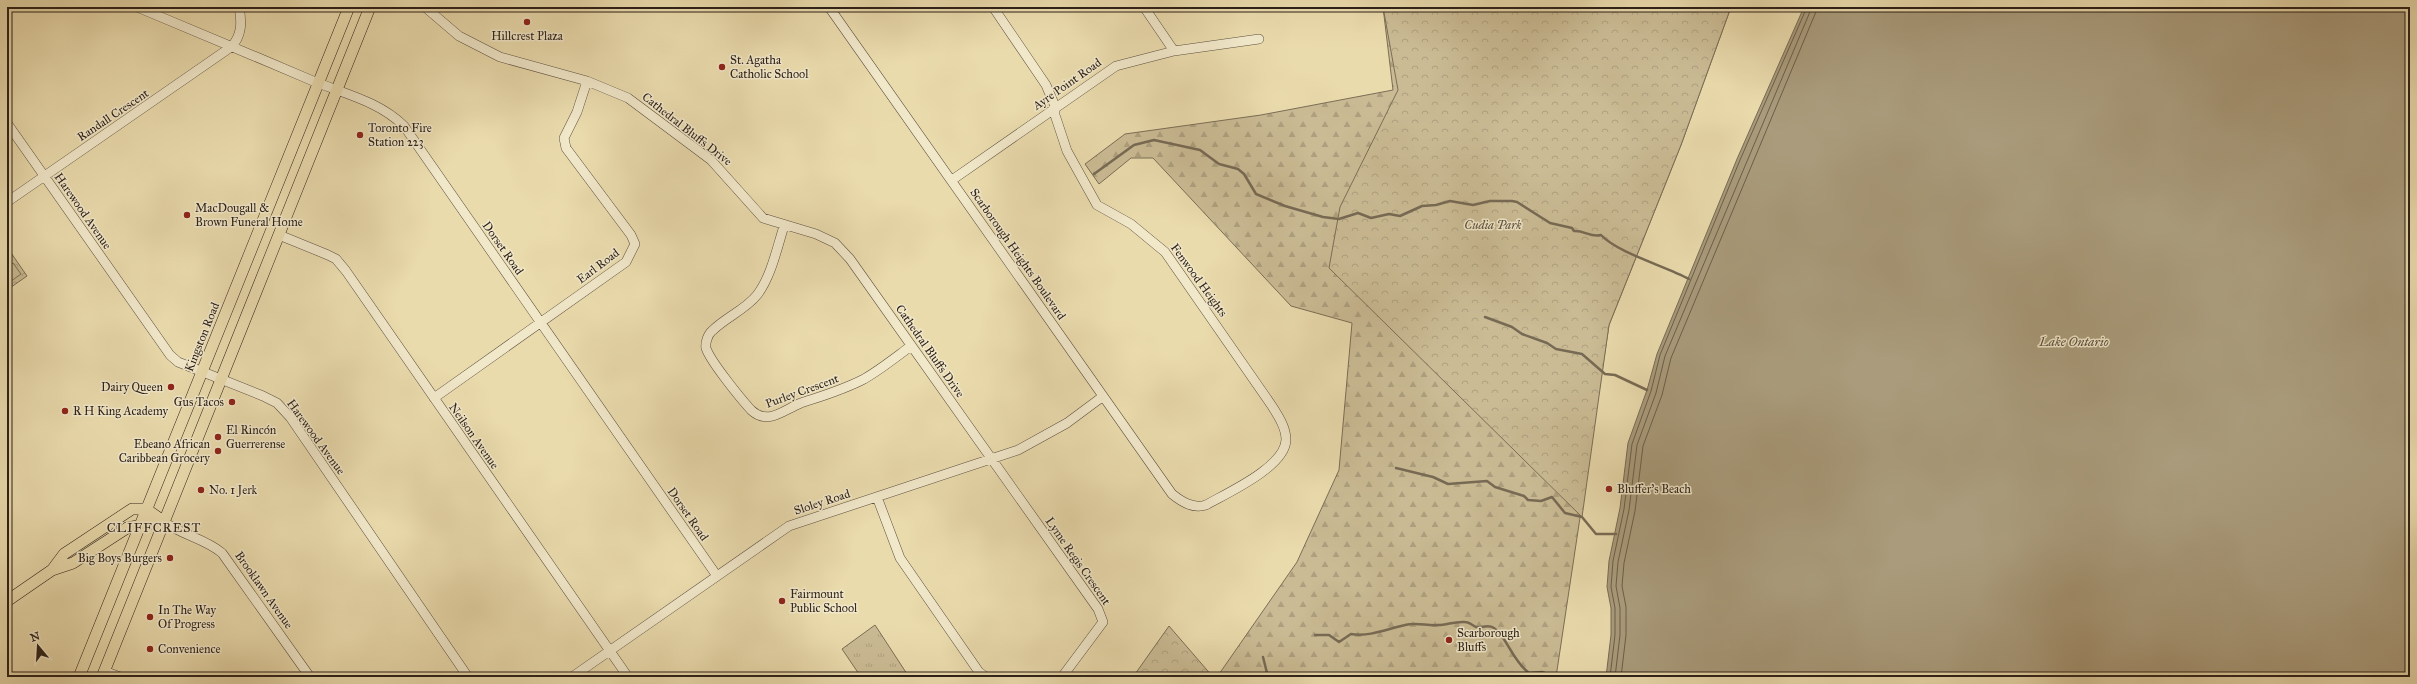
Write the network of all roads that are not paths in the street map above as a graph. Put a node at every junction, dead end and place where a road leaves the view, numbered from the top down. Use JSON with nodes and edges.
{"nodes":[{"id":1,"x":137,"y":7,"type":"edge"},
{"id":2,"x":239,"y":7,"type":"edge"},
{"id":3,"x":350,"y":7,"type":"edge"},
{"id":4,"x":370,"y":7,"type":"edge"},
{"id":5,"x":425,"y":7,"type":"edge"},
{"id":6,"x":829,"y":7,"type":"edge"},
{"id":7,"x":993,"y":7,"type":"edge"},
{"id":8,"x":1144,"y":7,"type":"edge"},
{"id":9,"x":1258,"y":39,"type":"dead end"},
{"id":10,"x":232,"y":47,"type":"junction"},
{"id":11,"x":1174,"y":51,"type":"junction"},
{"id":12,"x":587,"y":81,"type":"junction"},
{"id":13,"x":318,"y":83,"type":"junction"},
{"id":14,"x":337,"y":90,"type":"junction"},
{"id":15,"x":1055,"y":106,"type":"junction"},
{"id":16,"x":7,"y":123,"type":"edge"},
{"id":17,"x":44,"y":176,"type":"junction"},
{"id":18,"x":952,"y":180,"type":"junction"},
{"id":19,"x":7,"y":202,"type":"edge"},
{"id":20,"x":784,"y":226,"type":"junction"},
{"id":21,"x":279,"y":235,"type":"junction"},
{"id":22,"x":540,"y":323,"type":"junction"},
{"id":23,"x":911,"y":346,"type":"junction"},
{"id":24,"x":202,"y":372,"type":"junction"},
{"id":25,"x":221,"y":379,"type":"junction"},
{"id":26,"x":1102,"y":397,"type":"junction"},
{"id":27,"x":434,"y":398,"type":"junction"},
{"id":28,"x":991,"y":459,"type":"junction"},
{"id":29,"x":877,"y":497,"type":"junction"},
{"id":30,"x":1194,"y":506,"type":"joint"},
{"id":31,"x":146,"y":509,"type":"junction"},
{"id":32,"x":163,"y":520,"type":"junction"},
{"id":33,"x":140,"y":526,"type":"junction"},
{"id":34,"x":52,"y":570,"type":"junction"},
{"id":35,"x":717,"y":576,"type":"junction"},
{"id":36,"x":7,"y":601,"type":"edge"},
{"id":37,"x":610,"y":651,"type":"junction"},
{"id":38,"x":103,"y":674,"type":"edge"},
{"id":39,"x":80,"y":677,"type":"edge"},
{"id":40,"x":120,"y":677,"type":"edge"},
{"id":41,"x":310,"y":677,"type":"edge"},
{"id":42,"x":468,"y":677,"type":"edge"},
{"id":43,"x":572,"y":677,"type":"edge"},
{"id":44,"x":628,"y":677,"type":"edge"},
{"id":45,"x":986,"y":677,"type":"edge"},
{"id":46,"x":1062,"y":677,"type":"edge"}],
"edges":[{"from":1,"to":10,"type":"street","name":"Dorset Road"},
{"from":2,"to":10,"type":"street"},
{"from":3,"to":13,"type":"main road","name":"Kingston Road"},
{"from":4,"to":14,"type":"main road"},
{"from":5,"to":12,"type":"street","name":"Cathedral Bluffs Drive"},
{"from":6,"to":18,"type":"street","name":"Scarborough Heights Boulevard"},
{"from":7,"to":15,"type":"street","name":"Fenwood Heights"},
{"from":8,"to":11,"type":"street"},
{"from":9,"to":11,"type":"street","name":"Ayre Point Road"},
{"from":10,"to":13,"type":"street","name":"Dorset Road"},
{"from":10,"to":17,"type":"street","name":"Randall Crescent"},
{"from":11,"to":15,"type":"street","name":"Ayre Point Road"},
{"from":12,"to":20,"type":"street","name":"Cathedral Bluffs Drive"},
{"from":12,"to":22,"type":"street","name":"Earl Road"},
{"from":13,"to":14,"type":"street","name":"Dorset Road"},
{"from":13,"to":24,"type":"main road","name":"Kingston Road"},
{"from":14,"to":21,"type":"main road"},
{"from":14,"to":22,"type":"street","name":"Dorset Road"},
{"from":15,"to":18,"type":"street","name":"Ayre Point Road"},
{"from":15,"to":30,"type":"street","name":"Fenwood Heights"},
{"from":16,"to":17,"type":"street","name":"Harewood Avenue"},
{"from":17,"to":19,"type":"street","name":"Randall Crescent"},
{"from":17,"to":24,"type":"street","name":"Harewood Avenue"},
{"from":18,"to":26,"type":"street","name":"Scarborough Heights Boulevard"},
{"from":20,"to":23,"type":"street","name":"Cathedral Bluffs Drive"},
{"from":20,"to":23,"type":"street","name":"Purley Crescent"},
{"from":21,"to":25,"type":"main road"},
{"from":21,"to":27,"type":"street","name":"Neilson Avenue"},
{"from":22,"to":27,"type":"street","name":"Earl Road"},
{"from":22,"to":35,"type":"street","name":"Dorset Road"},
{"from":23,"to":28,"type":"street","name":"Cathedral Bluffs Drive"},
{"from":24,"to":25,"type":"street","name":"Harewood Avenue"},
{"from":24,"to":31,"type":"main road","name":"Kingston Road"},
{"from":25,"to":32,"type":"main road"},
{"from":25,"to":42,"type":"street","name":"Harewood Avenue"},
{"from":26,"to":28,"type":"street","name":"Sloley Road"},
{"from":26,"to":30,"type":"street","name":"Scarborough Heights Boulevard"},
{"from":27,"to":37,"type":"street","name":"Neilson Avenue"},
{"from":28,"to":29,"type":"street","name":"Sloley Road"},
{"from":28,"to":46,"type":"street","name":"Lyme Regis Crescent"},
{"from":29,"to":35,"type":"street","name":"Sloley Road"},
{"from":29,"to":45,"type":"street"},
{"from":31,"to":32,"type":"main road"},
{"from":31,"to":33,"type":"main road","name":"Kingston Road"},
{"from":31,"to":34,"type":"main road"},
{"from":32,"to":33,"type":"main road"},
{"from":32,"to":38,"type":"main road"},
{"from":32,"to":41,"type":"street","name":"Brooklawn Avenue"},
{"from":33,"to":34,"type":"main road"},
{"from":33,"to":39,"type":"main road","name":"Kingston Road"},
{"from":34,"to":36,"type":"main road"},
{"from":35,"to":37,"type":"street","name":"Sloley Road"},
{"from":37,"to":43,"type":"street","name":"Sloley Road"},
{"from":37,"to":44,"type":"street","name":"Neilson Avenue"},
{"from":38,"to":40,"type":"street"}]}
